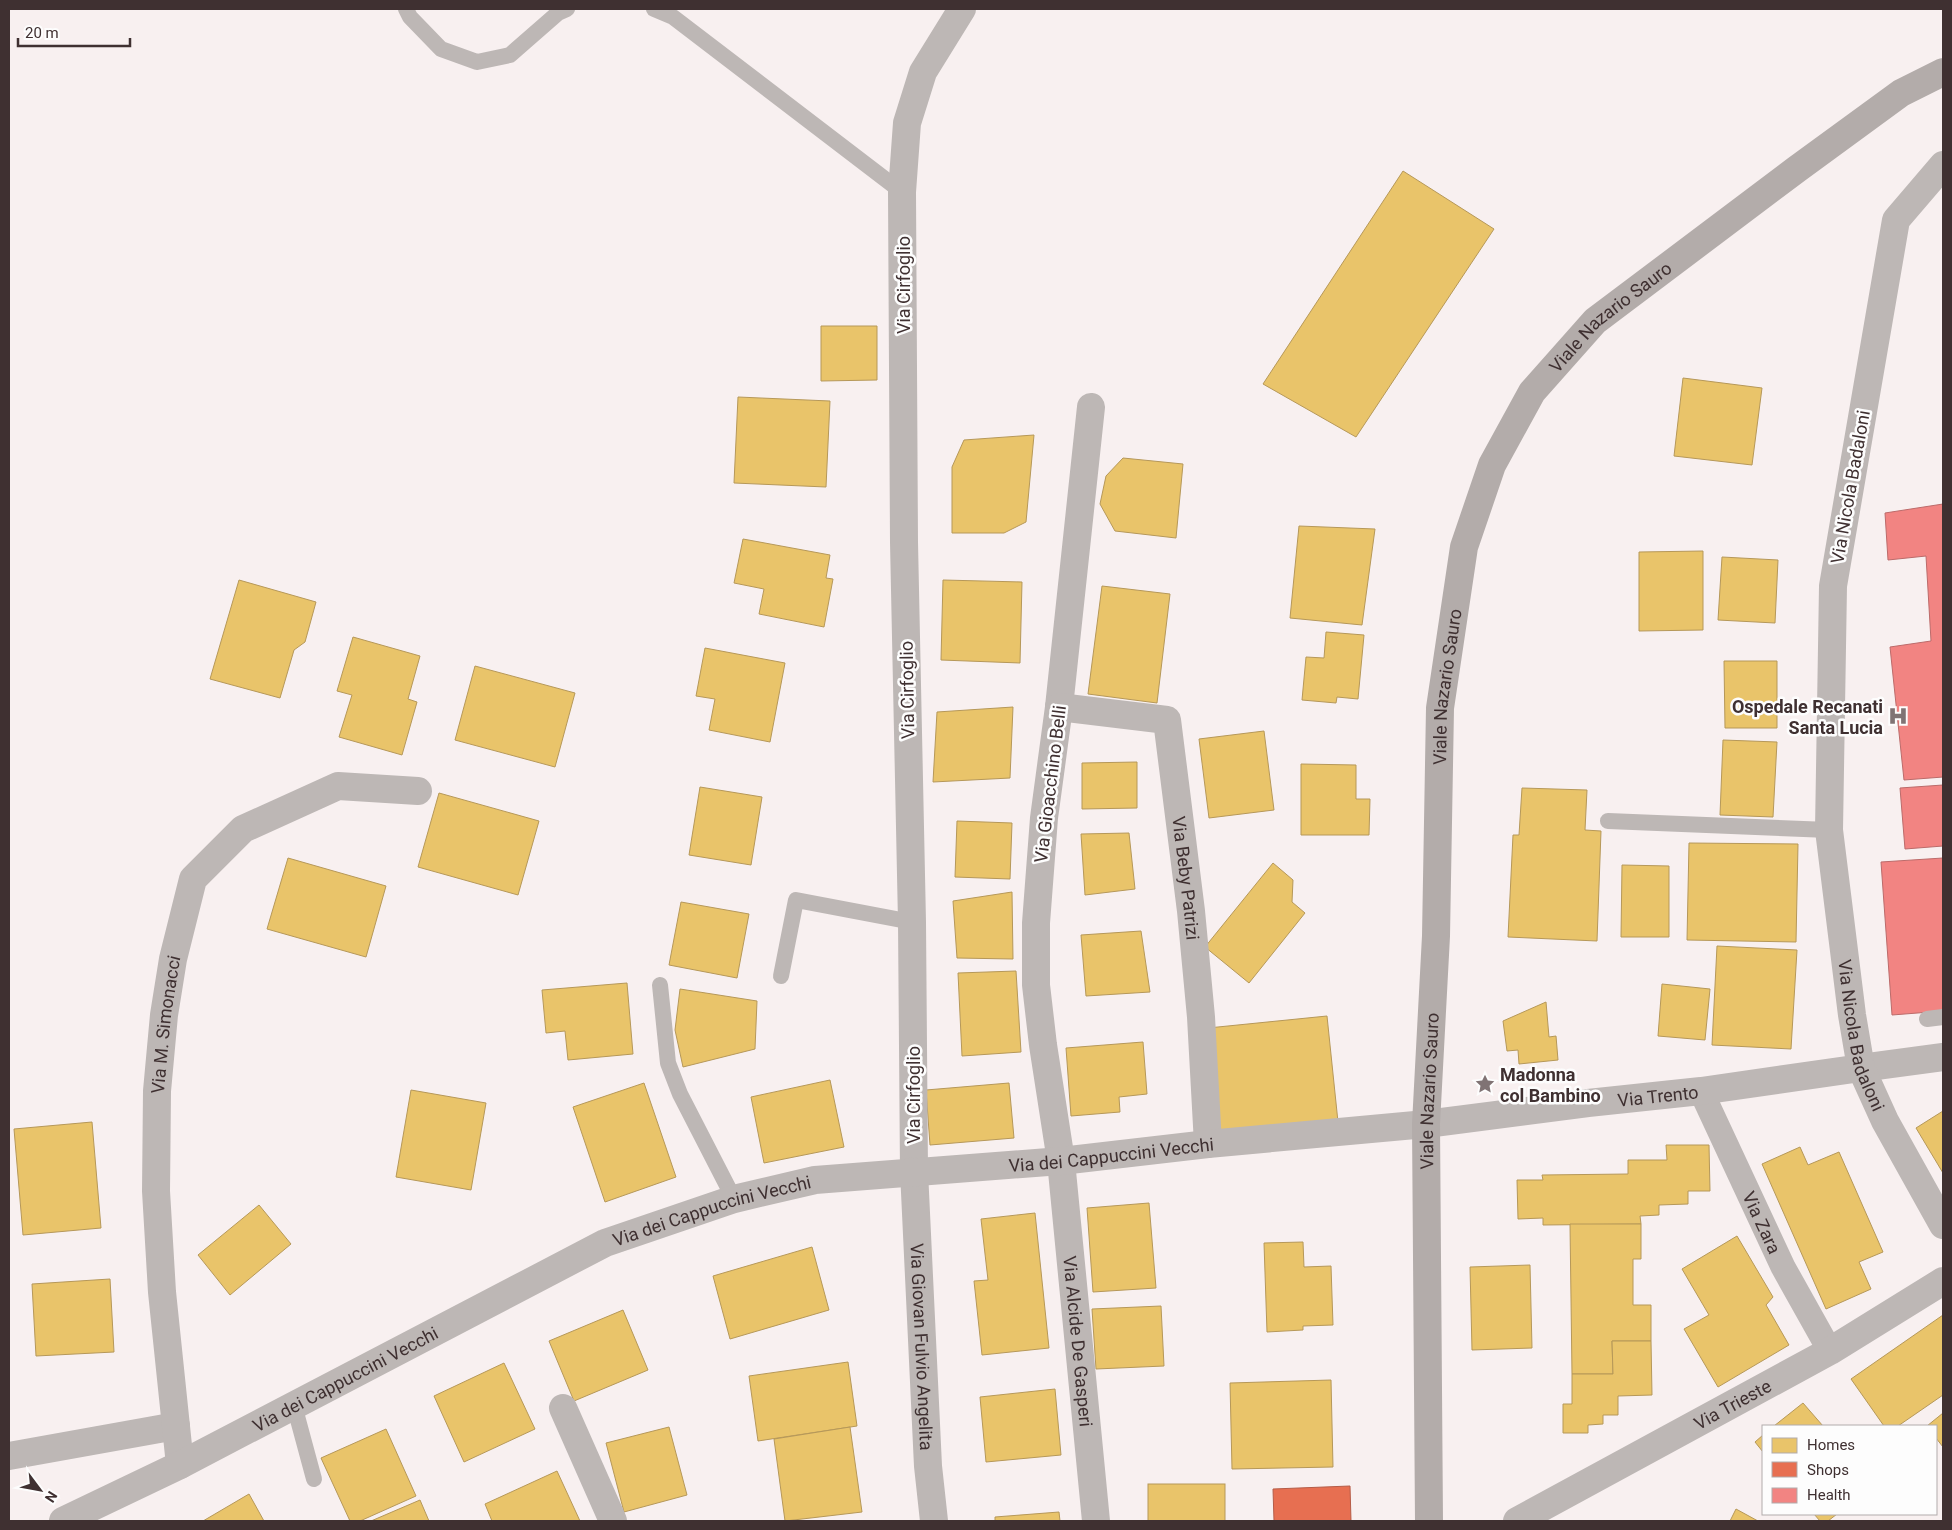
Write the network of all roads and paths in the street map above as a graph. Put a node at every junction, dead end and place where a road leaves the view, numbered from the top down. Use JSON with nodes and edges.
{"nodes":[{"id":1,"x":406,"y":9,"type":"edge"},
{"id":2,"x":567,"y":9,"type":"edge"},
{"id":3,"x":654,"y":9,"type":"edge"},
{"id":4,"x":962,"y":9,"type":"edge"},
{"id":5,"x":1943,"y":72,"type":"edge"},
{"id":6,"x":1943,"y":165,"type":"edge"},
{"id":7,"x":902,"y":200,"type":"junction"},
{"id":8,"x":1091,"y":407,"type":"dead end"},
{"id":9,"x":1059,"y":707,"type":"junction"},
{"id":10,"x":418,"y":791,"type":"dead end"},
{"id":11,"x":1608,"y":821,"type":"dead end"},
{"id":12,"x":1829,"y":830,"type":"junction"},
{"id":13,"x":912,"y":922,"type":"junction"},
{"id":14,"x":781,"y":976,"type":"dead end"},
{"id":15,"x":660,"y":985,"type":"dead end"},
{"id":16,"x":1943,"y":1018,"type":"edge"},
{"id":17,"x":1927,"y":1019,"type":"dead end"},
{"id":18,"x":1943,"y":1057,"type":"edge"},
{"id":19,"x":1861,"y":1068,"type":"junction"},
{"id":20,"x":1701,"y":1091,"type":"junction"},
{"id":21,"x":1426,"y":1124,"type":"junction"},
{"id":22,"x":1208,"y":1144,"type":"junction"},
{"id":23,"x":1061,"y":1161,"type":"junction"},
{"id":24,"x":914,"y":1171,"type":"junction"},
{"id":25,"x":734,"y":1199,"type":"junction"},
{"id":26,"x":1943,"y":1224,"type":"edge"},
{"id":27,"x":1943,"y":1281,"type":"edge"},
{"id":28,"x":1830,"y":1351,"type":"junction"},
{"id":29,"x":294,"y":1405,"type":"junction"},
{"id":30,"x":563,"y":1408,"type":"dead end"},
{"id":31,"x":176,"y":1426,"type":"junction"},
{"id":32,"x":9,"y":1456,"type":"edge"},
{"id":33,"x":180,"y":1465,"type":"junction"},
{"id":34,"x":314,"y":1479,"type":"dead end"},
{"id":35,"x":62,"y":1521,"type":"edge"},
{"id":36,"x":613,"y":1521,"type":"edge"},
{"id":37,"x":934,"y":1521,"type":"edge"},
{"id":38,"x":1096,"y":1521,"type":"edge"},
{"id":39,"x":1429,"y":1521,"type":"edge"},
{"id":40,"x":1517,"y":1521,"type":"edge"}],
"edges":[{"from":1,"to":2,"type":"lane"},
{"from":3,"to":7,"type":"lane"},
{"from":4,"to":7,"type":"street","name":"Via Cirfoglio"},
{"from":5,"to":21,"type":"main road","name":"Viale Nazario Sauro"},
{"from":6,"to":12,"type":"street","name":"Via Nicola Badaloni"},
{"from":7,"to":13,"type":"street","name":"Via Cirfoglio"},
{"from":8,"to":9,"type":"street","name":"Via Gioacchino Belli"},
{"from":9,"to":22,"type":"street","name":"Via Beby Patrizi"},
{"from":9,"to":23,"type":"street","name":"Via Gioacchino Belli"},
{"from":10,"to":31,"type":"street","name":"Via M. Simonacci"},
{"from":11,"to":12,"type":"lane"},
{"from":12,"to":19,"type":"street","name":"Via Nicola Badaloni"},
{"from":13,"to":14,"type":"lane"},
{"from":13,"to":24,"type":"street","name":"Via Cirfoglio"},
{"from":15,"to":25,"type":"lane"},
{"from":16,"to":17,"type":"lane"},
{"from":18,"to":19,"type":"street","name":"Via Trento"},
{"from":19,"to":20,"type":"street","name":"Via Trento"},
{"from":19,"to":26,"type":"street","name":"Via Nicola Badaloni"},
{"from":20,"to":21,"type":"street","name":"Via Trento"},
{"from":20,"to":28,"type":"street","name":"Via Zara"},
{"from":21,"to":22,"type":"street","name":"Via dei Cappuccini Vecchi"},
{"from":21,"to":39,"type":"main road","name":"Viale Nazario Sauro"},
{"from":22,"to":23,"type":"street","name":"Via dei Cappuccini Vecchi"},
{"from":23,"to":24,"type":"street","name":"Via dei Cappuccini Vecchi"},
{"from":23,"to":38,"type":"street","name":"Via Alcide De Gasperi"},
{"from":24,"to":25,"type":"street","name":"Via dei Cappuccini Vecchi"},
{"from":24,"to":37,"type":"street","name":"Via Giovan Fulvio Angelita"},
{"from":25,"to":29,"type":"street","name":"Via dei Cappuccini Vecchi"},
{"from":27,"to":28,"type":"street","name":"Via Trieste"},
{"from":28,"to":40,"type":"street","name":"Via Trieste"},
{"from":29,"to":33,"type":"street","name":"Via dei Cappuccini Vecchi"},
{"from":29,"to":34,"type":"lane"},
{"from":30,"to":36,"type":"street"},
{"from":31,"to":32,"type":"street"},
{"from":31,"to":33,"type":"street","name":"Via M. Simonacci"},
{"from":33,"to":35,"type":"street","name":"Via dei Cappuccini Vecchi"}]}
